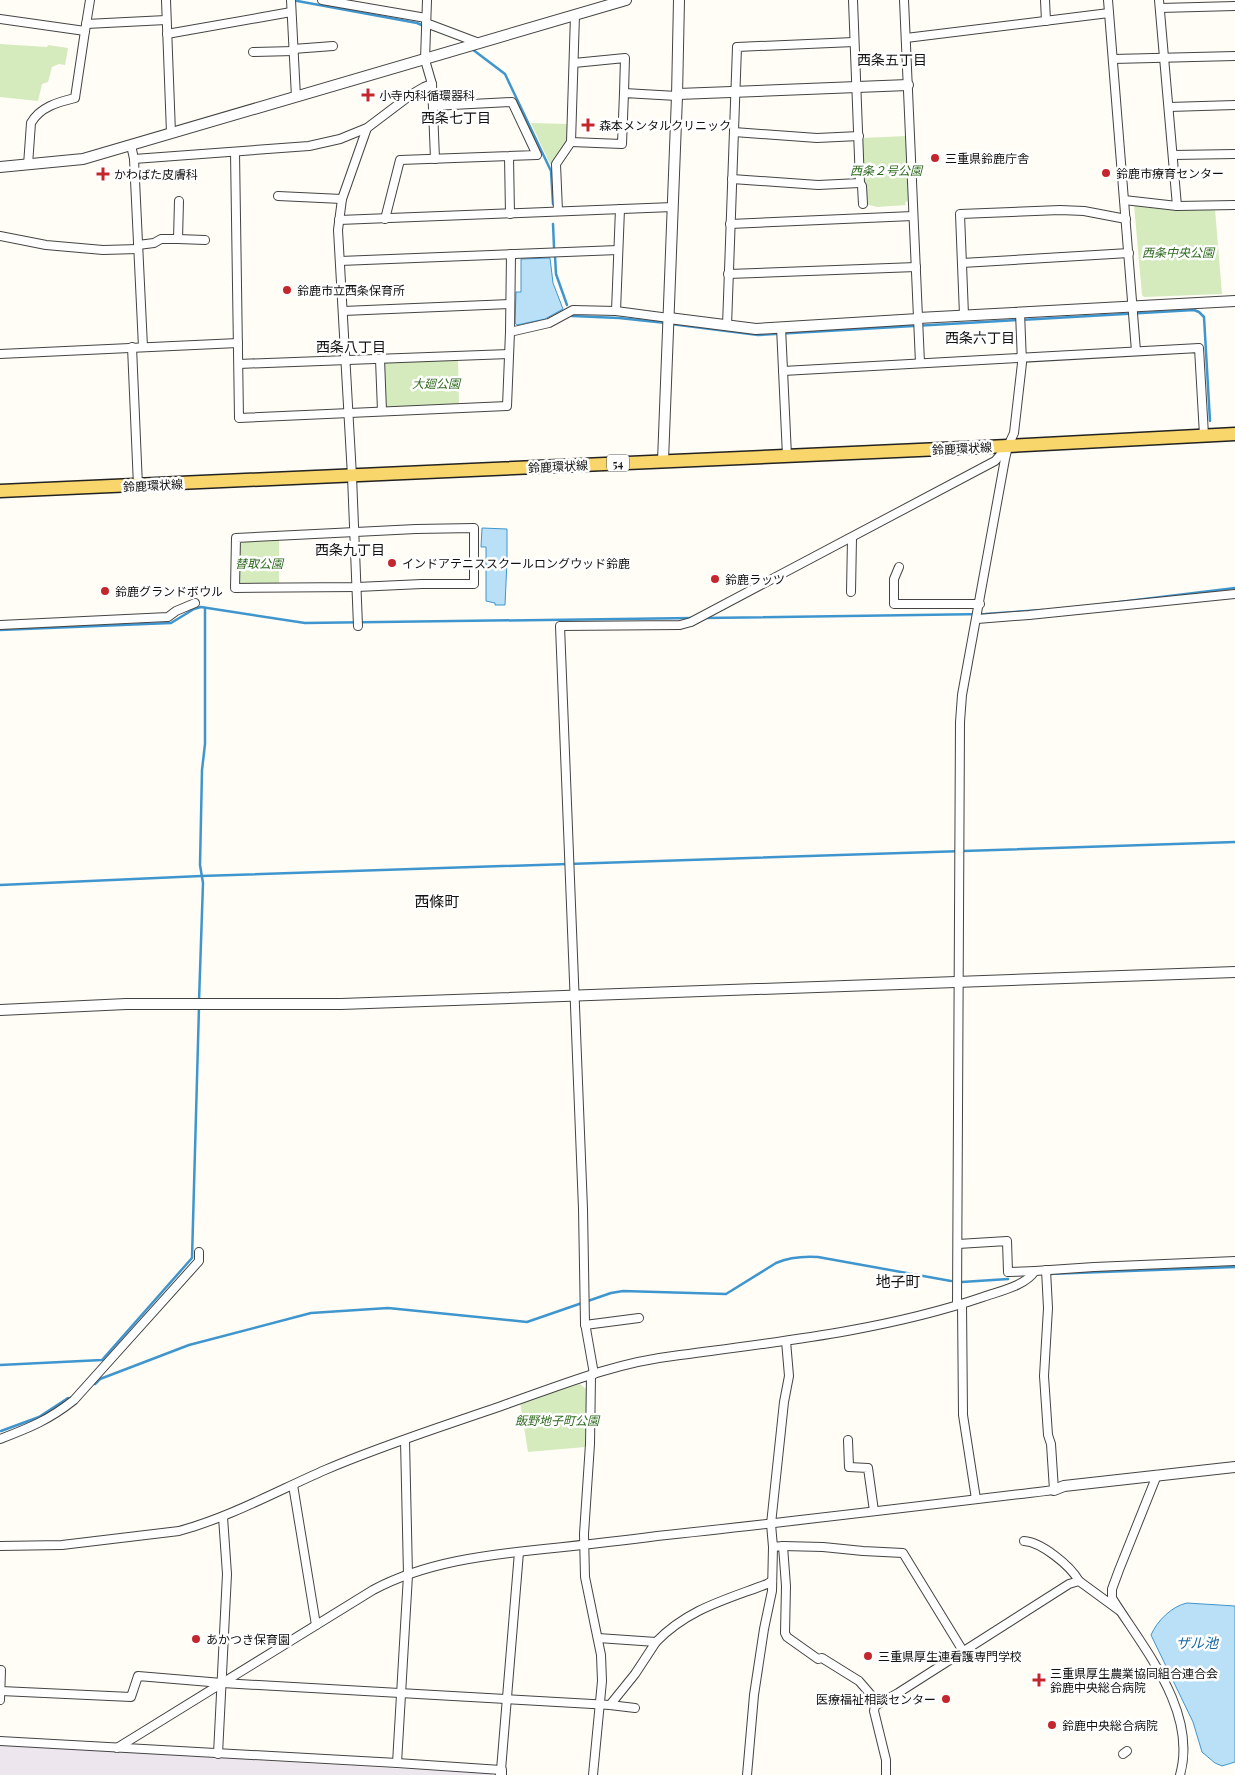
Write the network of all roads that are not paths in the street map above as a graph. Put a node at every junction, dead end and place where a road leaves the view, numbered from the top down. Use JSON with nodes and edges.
{"nodes":[{"id":1,"x":90,"y":0,"type":"edge"},
{"id":2,"x":166,"y":0,"type":"edge"},
{"id":3,"x":322,"y":0,"type":"edge"},
{"id":4,"x":427,"y":0,"type":"edge"},
{"id":5,"x":626,"y":0,"type":"edge"},
{"id":6,"x":679,"y":0,"type":"edge"},
{"id":7,"x":853,"y":0,"type":"edge"},
{"id":8,"x":904,"y":0,"type":"edge"},
{"id":9,"x":1045,"y":0,"type":"edge"},
{"id":10,"x":1108,"y":0,"type":"edge"},
{"id":11,"x":1160,"y":4,"type":"edge"},
{"id":12,"x":291,"y":5,"type":"edge"},
{"id":13,"x":1235,"y":6,"type":"edge"},
{"id":14,"x":1109,"y":13,"type":"junction"},
{"id":15,"x":575,"y":15,"type":"junction"},
{"id":16,"x":0,"y":19,"type":"edge"},
{"id":17,"x":166,"y":20,"type":"junction"},
{"id":18,"x":1046,"y":21,"type":"junction"},
{"id":19,"x":426,"y":23,"type":"junction"},
{"id":20,"x":86,"y":27,"type":"junction"},
{"id":21,"x":167,"y":34,"type":"junction"},
{"id":22,"x":906,"y":38,"type":"junction"},
{"id":23,"x":854,"y":42,"type":"junction"},
{"id":24,"x":479,"y":43,"type":"junction"},
{"id":25,"x":333,"y":46,"type":"dead end"},
{"id":26,"x":293,"y":50,"type":"junction"},
{"id":27,"x":253,"y":52,"type":"dead end"},
{"id":28,"x":1235,"y":56,"type":"edge"},
{"id":29,"x":1113,"y":58,"type":"junction"},
{"id":30,"x":1165,"y":58,"type":"junction"},
{"id":31,"x":425,"y":60,"type":"junction"},
{"id":32,"x":574,"y":63,"type":"junction"},
{"id":33,"x":432,"y":84,"type":"junction"},
{"id":34,"x":908,"y":85,"type":"junction"},
{"id":35,"x":856,"y":88,"type":"junction"},
{"id":36,"x":624,"y":93,"type":"junction"},
{"id":37,"x":735,"y":93,"type":"junction"},
{"id":38,"x":678,"y":95,"type":"junction"},
{"id":39,"x":296,"y":97,"type":"junction"},
{"id":40,"x":1235,"y":105,"type":"edge"},
{"id":41,"x":433,"y":106,"type":"junction"},
{"id":42,"x":1169,"y":107,"type":"junction"},
{"id":43,"x":367,"y":128,"type":"junction"},
{"id":44,"x":734,"y":132,"type":"junction"},
{"id":45,"x":171,"y":133,"type":"junction"},
{"id":46,"x":859,"y":136,"type":"junction"},
{"id":47,"x":571,"y":142,"type":"junction"},
{"id":48,"x":132,"y":144,"type":"junction"},
{"id":49,"x":235,"y":152,"type":"junction"},
{"id":50,"x":1235,"y":154,"type":"edge"},
{"id":51,"x":1173,"y":155,"type":"junction"},
{"id":52,"x":508,"y":157,"type":"junction"},
{"id":53,"x":134,"y":159,"type":"junction"},
{"id":54,"x":435,"y":159,"type":"junction"},
{"id":55,"x":28,"y":165,"type":"junction"},
{"id":56,"x":0,"y":167,"type":"edge"},
{"id":57,"x":732,"y":179,"type":"junction"},
{"id":58,"x":860,"y":183,"type":"junction"},
{"id":59,"x":278,"y":196,"type":"dead end"},
{"id":60,"x":342,"y":199,"type":"junction"},
{"id":61,"x":1124,"y":200,"type":"junction"},
{"id":62,"x":179,"y":201,"type":"dead end"},
{"id":63,"x":863,"y":204,"type":"dead end"},
{"id":64,"x":1235,"y":205,"type":"edge"},
{"id":65,"x":1177,"y":206,"type":"junction"},
{"id":66,"x":673,"y":207,"type":"junction"},
{"id":67,"x":620,"y":208,"type":"junction"},
{"id":68,"x":558,"y":212,"type":"junction"},
{"id":69,"x":510,"y":214,"type":"junction"},
{"id":70,"x":914,"y":216,"type":"junction"},
{"id":71,"x":385,"y":219,"type":"junction"},
{"id":72,"x":1126,"y":219,"type":"junction"},
{"id":73,"x":339,"y":220,"type":"junction"},
{"id":74,"x":730,"y":224,"type":"junction"},
{"id":75,"x":0,"y":236,"type":"edge"},
{"id":76,"x":178,"y":239,"type":"junction"},
{"id":77,"x":205,"y":240,"type":"dead end"},
{"id":78,"x":138,"y":247,"type":"junction"},
{"id":79,"x":618,"y":250,"type":"junction"},
{"id":80,"x":1129,"y":253,"type":"junction"},
{"id":81,"x":511,"y":254,"type":"junction"},
{"id":82,"x":340,"y":261,"type":"junction"},
{"id":83,"x":962,"y":263,"type":"junction"},
{"id":84,"x":916,"y":267,"type":"junction"},
{"id":85,"x":728,"y":274,"type":"junction"},
{"id":86,"x":1235,"y":300,"type":"edge"},
{"id":87,"x":510,"y":304,"type":"junction"},
{"id":88,"x":1133,"y":307,"type":"junction"},
{"id":89,"x":343,"y":311,"type":"junction"},
{"id":90,"x":616,"y":311,"type":"junction"},
{"id":91,"x":1020,"y":313,"type":"junction"},
{"id":92,"x":964,"y":316,"type":"junction"},
{"id":93,"x":669,"y":318,"type":"junction"},
{"id":94,"x":918,"y":318,"type":"junction"},
{"id":95,"x":727,"y":326,"type":"junction"},
{"id":96,"x":781,"y":328,"type":"junction"},
{"id":97,"x":510,"y":332,"type":"junction"},
{"id":98,"x":238,"y":343,"type":"junction"},
{"id":99,"x":142,"y":347,"type":"junction"},
{"id":100,"x":132,"y":348,"type":"junction"},
{"id":101,"x":1136,"y":351,"type":"junction"},
{"id":102,"x":0,"y":354,"type":"edge"},
{"id":103,"x":509,"y":354,"type":"junction"},
{"id":104,"x":1022,"y":357,"type":"junction"},
{"id":105,"x":380,"y":359,"type":"junction"},
{"id":106,"x":345,"y":360,"type":"junction"},
{"id":107,"x":920,"y":363,"type":"junction"},
{"id":108,"x":239,"y":364,"type":"junction"},
{"id":109,"x":782,"y":371,"type":"junction"},
{"id":110,"x":382,"y":411,"type":"junction"},
{"id":111,"x":349,"y":413,"type":"junction"},
{"id":112,"x":1235,"y":434,"type":"edge"},
{"id":113,"x":1204,"y":435,"type":"junction"},
{"id":114,"x":1008,"y":446,"type":"junction"},
{"id":115,"x":787,"y":456,"type":"junction"},
{"id":116,"x":663,"y":461,"type":"junction"},
{"id":117,"x":352,"y":476,"type":"junction"},
{"id":118,"x":138,"y":486,"type":"junction"},
{"id":119,"x":0,"y":491,"type":"edge"},
{"id":120,"x":354,"y":532,"type":"junction"},
{"id":121,"x":852,"y":538,"type":"junction"},
{"id":122,"x":899,"y":567,"type":"dead end"},
{"id":123,"x":357,"y":587,"type":"junction"},
{"id":124,"x":851,"y":592,"type":"dead end"},
{"id":125,"x":1235,"y":594,"type":"edge"},
{"id":126,"x":195,"y":603,"type":"dead end"},
{"id":127,"x":979,"y":606,"type":"junction"},
{"id":128,"x":977,"y":618,"type":"junction"},
{"id":129,"x":0,"y":625,"type":"edge"},
{"id":130,"x":358,"y":626,"type":"dead end"},
{"id":131,"x":1235,"y":972,"type":"edge"},
{"id":132,"x":958,"y":982,"type":"junction"},
{"id":133,"x":576,"y":995,"type":"junction"},
{"id":134,"x":0,"y":1010,"type":"edge"},
{"id":135,"x":958,"y":1244,"type":"junction"},
{"id":136,"x":199,"y":1252,"type":"dead end"},
{"id":137,"x":1235,"y":1261,"type":"edge"},
{"id":138,"x":1035,"y":1271,"type":"junction"},
{"id":139,"x":1046,"y":1271,"type":"junction"},
{"id":140,"x":960,"y":1304,"type":"junction"},
{"id":141,"x":640,"y":1318,"type":"dead end"},
{"id":142,"x":585,"y":1325,"type":"junction"},
{"id":143,"x":786,"y":1341,"type":"junction"},
{"id":144,"x":592,"y":1375,"type":"junction"},
{"id":145,"x":0,"y":1439,"type":"edge"},
{"id":146,"x":405,"y":1440,"type":"junction"},
{"id":147,"x":848,"y":1440,"type":"dead end"},
{"id":148,"x":1235,"y":1467,"type":"edge"},
{"id":149,"x":1157,"y":1475,"type":"junction"},
{"id":150,"x":293,"y":1485,"type":"junction"},
{"id":151,"x":1054,"y":1490,"type":"junction"},
{"id":152,"x":976,"y":1499,"type":"junction"},
{"id":153,"x":874,"y":1512,"type":"junction"},
{"id":154,"x":223,"y":1517,"type":"junction"},
{"id":155,"x":771,"y":1524,"type":"junction"},
{"id":156,"x":1024,"y":1541,"type":"dead end"},
{"id":157,"x":585,"y":1544,"type":"junction"},
{"id":158,"x":0,"y":1546,"type":"edge"},
{"id":159,"x":783,"y":1546,"type":"junction"},
{"id":160,"x":773,"y":1547,"type":"junction"},
{"id":161,"x":519,"y":1552,"type":"junction"},
{"id":162,"x":408,"y":1575,"type":"junction"},
{"id":163,"x":772,"y":1580,"type":"junction"},
{"id":164,"x":1080,"y":1581,"type":"junction"},
{"id":165,"x":1120,"y":1611,"type":"junction"},
{"id":166,"x":316,"y":1625,"type":"junction"},
{"id":167,"x":598,"y":1638,"type":"junction"},
{"id":168,"x":656,"y":1642,"type":"junction"},
{"id":169,"x":963,"y":1651,"type":"junction"},
{"id":170,"x":0,"y":1670,"type":"edge"},
{"id":171,"x":222,"y":1683,"type":"junction"},
{"id":172,"x":0,"y":1691,"type":"edge"},
{"id":173,"x":401,"y":1693,"type":"junction"},
{"id":174,"x":508,"y":1699,"type":"junction"},
{"id":175,"x":0,"y":1700,"type":"edge"},
{"id":176,"x":878,"y":1703,"type":"junction"},
{"id":177,"x":600,"y":1705,"type":"junction"},
{"id":178,"x":610,"y":1705,"type":"junction"},
{"id":179,"x":635,"y":1708,"type":"dead end"},
{"id":180,"x":0,"y":1742,"type":"edge"},
{"id":181,"x":117,"y":1748,"type":"junction"},
{"id":182,"x":218,"y":1754,"type":"junction"},
{"id":183,"x":397,"y":1763,"type":"junction"},
{"id":184,"x":501,"y":1773,"type":"edge"},
{"id":185,"x":593,"y":1775,"type":"edge"},
{"id":186,"x":747,"y":1775,"type":"edge"},
{"id":187,"x":886,"y":1775,"type":"edge"},
{"id":188,"x":1180,"y":1775,"type":"edge"}],
"edges":[{"from":1,"to":20,"type":"street"},
{"from":2,"to":17,"type":"street"},
{"from":3,"to":19,"type":"street"},
{"from":4,"to":19,"type":"street"},
{"from":5,"to":15,"type":"street"},
{"from":6,"to":38,"type":"street"},
{"from":7,"to":23,"type":"street"},
{"from":8,"to":22,"type":"street"},
{"from":9,"to":18,"type":"street"},
{"from":10,"to":14,"type":"street"},
{"from":11,"to":13,"type":"street"},
{"from":11,"to":30,"type":"street"},
{"from":12,"to":21,"type":"street"},
{"from":12,"to":26,"type":"street"},
{"from":14,"to":18,"type":"street"},
{"from":14,"to":29,"type":"street"},
{"from":15,"to":24,"type":"street"},
{"from":15,"to":32,"type":"street"},
{"from":16,"to":20,"type":"street"},
{"from":17,"to":20,"type":"street"},
{"from":17,"to":21,"type":"street"},
{"from":18,"to":22,"type":"street"},
{"from":19,"to":24,"type":"street"},
{"from":19,"to":31,"type":"street"},
{"from":20,"to":55,"type":"street"},
{"from":21,"to":45,"type":"street"},
{"from":22,"to":34,"type":"street"},
{"from":23,"to":35,"type":"street"},
{"from":23,"to":37,"type":"street"},
{"from":24,"to":31,"type":"street"},
{"from":25,"to":26,"type":"street"},
{"from":26,"to":27,"type":"street"},
{"from":26,"to":39,"type":"street"},
{"from":28,"to":30,"type":"street"},
{"from":29,"to":30,"type":"street"},
{"from":29,"to":61,"type":"street"},
{"from":30,"to":42,"type":"street"},
{"from":31,"to":33,"type":"street"},
{"from":31,"to":39,"type":"street"},
{"from":32,"to":36,"type":"street"},
{"from":32,"to":47,"type":"street"},
{"from":33,"to":41,"type":"street"},
{"from":33,"to":43,"type":"street"},
{"from":34,"to":35,"type":"street"},
{"from":34,"to":70,"type":"street"},
{"from":35,"to":37,"type":"street"},
{"from":35,"to":46,"type":"street"},
{"from":36,"to":38,"type":"street"},
{"from":36,"to":47,"type":"street"},
{"from":37,"to":38,"type":"street"},
{"from":37,"to":44,"type":"street"},
{"from":38,"to":66,"type":"street"},
{"from":39,"to":45,"type":"street"},
{"from":40,"to":42,"type":"street"},
{"from":41,"to":52,"type":"street"},
{"from":41,"to":54,"type":"street"},
{"from":42,"to":51,"type":"street"},
{"from":43,"to":49,"type":"street"},
{"from":43,"to":60,"type":"street"},
{"from":44,"to":46,"type":"street"},
{"from":44,"to":57,"type":"street"},
{"from":45,"to":48,"type":"street"},
{"from":46,"to":58,"type":"street"},
{"from":47,"to":68,"type":"street"},
{"from":48,"to":53,"type":"street"},
{"from":48,"to":55,"type":"street"},
{"from":49,"to":53,"type":"street"},
{"from":49,"to":98,"type":"street"},
{"from":50,"to":51,"type":"street"},
{"from":51,"to":65,"type":"street"},
{"from":52,"to":54,"type":"street"},
{"from":52,"to":69,"type":"street"},
{"from":53,"to":78,"type":"street"},
{"from":54,"to":71,"type":"street"},
{"from":55,"to":56,"type":"street"},
{"from":57,"to":58,"type":"street"},
{"from":57,"to":74,"type":"street"},
{"from":58,"to":63,"type":"street"},
{"from":59,"to":60,"type":"street"},
{"from":60,"to":73,"type":"street"},
{"from":61,"to":65,"type":"street"},
{"from":61,"to":72,"type":"street"},
{"from":62,"to":76,"type":"street"},
{"from":64,"to":65,"type":"street"},
{"from":66,"to":67,"type":"street"},
{"from":66,"to":93,"type":"street"},
{"from":67,"to":68,"type":"street"},
{"from":67,"to":79,"type":"street"},
{"from":68,"to":69,"type":"street"},
{"from":69,"to":71,"type":"street"},
{"from":70,"to":74,"type":"street"},
{"from":70,"to":84,"type":"street"},
{"from":71,"to":73,"type":"street"},
{"from":72,"to":80,"type":"street"},
{"from":72,"to":83,"type":"street"},
{"from":73,"to":82,"type":"street"},
{"from":74,"to":85,"type":"street"},
{"from":75,"to":78,"type":"street"},
{"from":76,"to":77,"type":"street"},
{"from":76,"to":78,"type":"street"},
{"from":78,"to":99,"type":"street"},
{"from":79,"to":81,"type":"street"},
{"from":79,"to":90,"type":"street"},
{"from":80,"to":83,"type":"street"},
{"from":80,"to":88,"type":"street"},
{"from":81,"to":82,"type":"street"},
{"from":81,"to":87,"type":"street"},
{"from":82,"to":89,"type":"street"},
{"from":83,"to":92,"type":"street"},
{"from":84,"to":85,"type":"street"},
{"from":84,"to":94,"type":"street"},
{"from":85,"to":95,"type":"street"},
{"from":86,"to":88,"type":"street"},
{"from":87,"to":89,"type":"street"},
{"from":87,"to":97,"type":"street"},
{"from":88,"to":91,"type":"street"},
{"from":88,"to":101,"type":"street"},
{"from":89,"to":106,"type":"street"},
{"from":90,"to":93,"type":"street"},
{"from":90,"to":97,"type":"street"},
{"from":91,"to":92,"type":"street"},
{"from":91,"to":104,"type":"street"},
{"from":92,"to":94,"type":"street"},
{"from":93,"to":95,"type":"street"},
{"from":93,"to":116,"type":"street"},
{"from":94,"to":96,"type":"street"},
{"from":94,"to":107,"type":"street"},
{"from":95,"to":96,"type":"street"},
{"from":96,"to":109,"type":"street"},
{"from":97,"to":103,"type":"street"},
{"from":98,"to":99,"type":"street"},
{"from":98,"to":108,"type":"street"},
{"from":99,"to":100,"type":"street"},
{"from":100,"to":102,"type":"street"},
{"from":100,"to":118,"type":"street"},
{"from":101,"to":104,"type":"street"},
{"from":101,"to":113,"type":"street"},
{"from":103,"to":105,"type":"street"},
{"from":103,"to":110,"type":"street"},
{"from":104,"to":107,"type":"street"},
{"from":104,"to":114,"type":"street"},
{"from":105,"to":106,"type":"street"},
{"from":105,"to":110,"type":"street"},
{"from":106,"to":108,"type":"street"},
{"from":106,"to":111,"type":"street"},
{"from":107,"to":109,"type":"street"},
{"from":108,"to":111,"type":"street"},
{"from":109,"to":115,"type":"street"},
{"from":110,"to":111,"type":"street"},
{"from":111,"to":117,"type":"street"},
{"from":112,"to":113,"type":"main road","name":"鈴鹿環状線","number":"54"},
{"from":113,"to":114,"type":"main road","name":"鈴鹿環状線","number":"54"},
{"from":114,"to":115,"type":"main road","name":"鈴鹿環状線","number":"54"},
{"from":114,"to":121,"type":"street"},
{"from":114,"to":127,"type":"street"},
{"from":115,"to":116,"type":"main road","name":"鈴鹿環状線","number":"54"},
{"from":116,"to":117,"type":"main road","name":"鈴鹿環状線","number":"54"},
{"from":117,"to":118,"type":"main road","name":"鈴鹿環状線","number":"54"},
{"from":117,"to":120,"type":"street"},
{"from":118,"to":119,"type":"main road","name":"鈴鹿環状線","number":"54"},
{"from":120,"to":123,"type":"street"},
{"from":120,"to":123,"type":"street"},
{"from":120,"to":123,"type":"street"},
{"from":121,"to":124,"type":"street"},
{"from":121,"to":133,"type":"street"},
{"from":122,"to":127,"type":"street"},
{"from":123,"to":130,"type":"street"},
{"from":125,"to":128,"type":"street"},
{"from":126,"to":129,"type":"street"},
{"from":127,"to":128,"type":"street"},
{"from":128,"to":132,"type":"street"},
{"from":131,"to":132,"type":"street"},
{"from":132,"to":133,"type":"street"},
{"from":132,"to":135,"type":"street"},
{"from":133,"to":134,"type":"street"},
{"from":133,"to":142,"type":"street"},
{"from":135,"to":138,"type":"street"},
{"from":135,"to":140,"type":"street"},
{"from":136,"to":145,"type":"street"},
{"from":137,"to":139,"type":"street"},
{"from":138,"to":139,"type":"street"},
{"from":138,"to":140,"type":"street"},
{"from":139,"to":151,"type":"street"},
{"from":140,"to":143,"type":"street"},
{"from":140,"to":152,"type":"street"},
{"from":141,"to":142,"type":"street"},
{"from":142,"to":144,"type":"street"},
{"from":143,"to":144,"type":"street"},
{"from":143,"to":155,"type":"street"},
{"from":144,"to":146,"type":"street"},
{"from":144,"to":157,"type":"street"},
{"from":146,"to":150,"type":"street"},
{"from":146,"to":162,"type":"street"},
{"from":147,"to":153,"type":"street"},
{"from":148,"to":149,"type":"street"},
{"from":149,"to":151,"type":"street"},
{"from":149,"to":165,"type":"street"},
{"from":150,"to":154,"type":"street"},
{"from":150,"to":166,"type":"street"},
{"from":151,"to":152,"type":"street"},
{"from":152,"to":153,"type":"street"},
{"from":153,"to":155,"type":"street"},
{"from":154,"to":158,"type":"street"},
{"from":154,"to":171,"type":"street"},
{"from":155,"to":157,"type":"street"},
{"from":155,"to":160,"type":"street"},
{"from":156,"to":164,"type":"street"},
{"from":157,"to":161,"type":"street"},
{"from":157,"to":167,"type":"street"},
{"from":159,"to":160,"type":"street"},
{"from":159,"to":169,"type":"street"},
{"from":159,"to":176,"type":"street"},
{"from":160,"to":163,"type":"street"},
{"from":161,"to":162,"type":"street"},
{"from":161,"to":174,"type":"street"},
{"from":162,"to":166,"type":"street"},
{"from":162,"to":173,"type":"street"},
{"from":163,"to":168,"type":"street"},
{"from":163,"to":186,"type":"street"},
{"from":164,"to":165,"type":"street"},
{"from":164,"to":169,"type":"street"},
{"from":165,"to":188,"type":"street"},
{"from":166,"to":171,"type":"street"},
{"from":167,"to":168,"type":"street"},
{"from":167,"to":177,"type":"street"},
{"from":168,"to":178,"type":"street"},
{"from":169,"to":176,"type":"street"},
{"from":170,"to":172,"type":"street"},
{"from":171,"to":172,"type":"street"},
{"from":171,"to":173,"type":"street"},
{"from":171,"to":181,"type":"street"},
{"from":171,"to":182,"type":"street"},
{"from":172,"to":175,"type":"street"},
{"from":173,"to":174,"type":"street"},
{"from":173,"to":183,"type":"street"},
{"from":174,"to":177,"type":"street"},
{"from":174,"to":184,"type":"street"},
{"from":176,"to":187,"type":"street"},
{"from":177,"to":178,"type":"street"},
{"from":177,"to":185,"type":"street"},
{"from":178,"to":179,"type":"street"},
{"from":180,"to":181,"type":"street"},
{"from":181,"to":182,"type":"street"},
{"from":182,"to":183,"type":"street"},
{"from":183,"to":184,"type":"street"}]}
